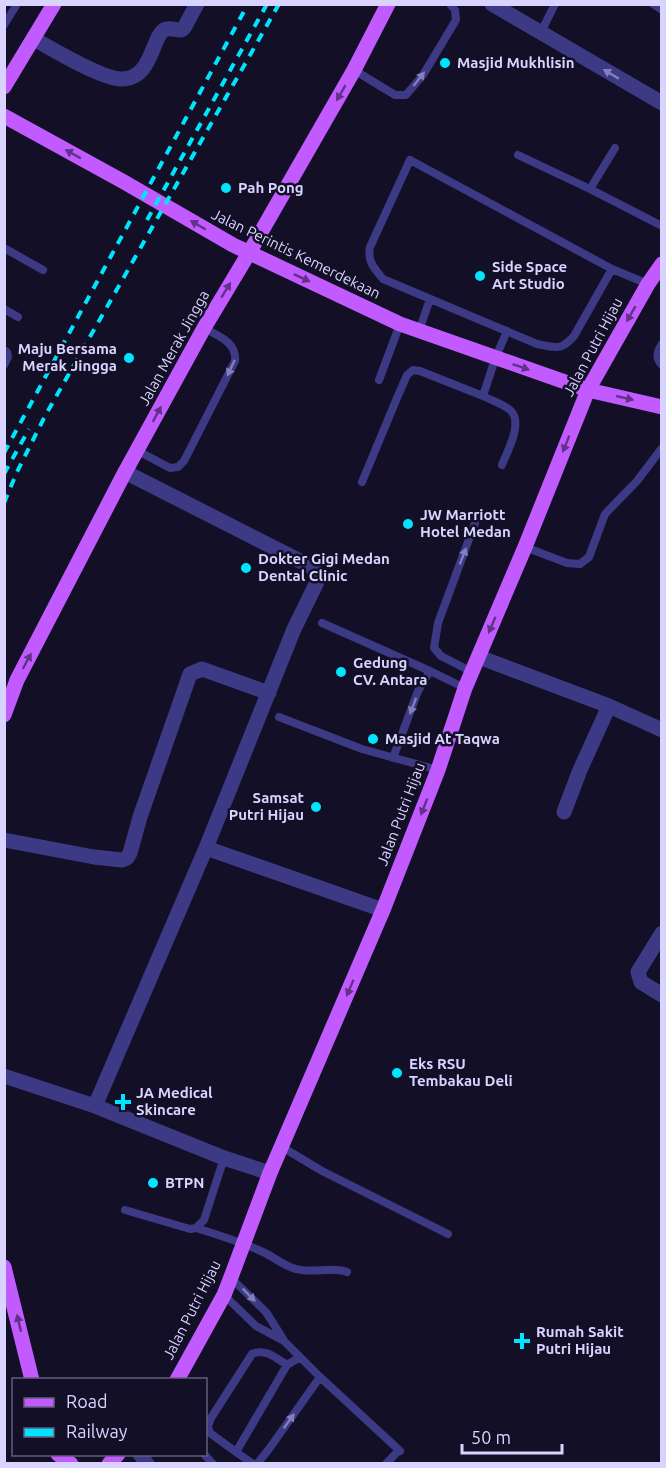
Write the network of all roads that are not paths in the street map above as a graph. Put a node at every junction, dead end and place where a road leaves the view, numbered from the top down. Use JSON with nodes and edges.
{"nodes":[{"id":1,"x":17,"y":4,"type":"edge"},
{"id":2,"x":54,"y":4,"type":"edge"},
{"id":3,"x":197,"y":4,"type":"edge"},
{"id":4,"x":388,"y":4,"type":"edge"},
{"id":5,"x":450,"y":4,"type":"edge"},
{"id":6,"x":492,"y":4,"type":"edge"},
{"id":7,"x":555,"y":4,"type":"edge"},
{"id":8,"x":653,"y":4,"type":"edge"},
{"id":9,"x":662,"y":10,"type":"edge"},
{"id":10,"x":4,"y":25,"type":"edge"},
{"id":11,"x":541,"y":32,"type":"junction"},
{"id":12,"x":34,"y":39,"type":"junction"},
{"id":13,"x":354,"y":70,"type":"junction"},
{"id":14,"x":4,"y":87,"type":"edge"},
{"id":15,"x":662,"y":103,"type":"edge"},
{"id":16,"x":4,"y":116,"type":"edge"},
{"id":17,"x":615,"y":148,"type":"dead end"},
{"id":18,"x":518,"y":155,"type":"dead end"},
{"id":19,"x":590,"y":189,"type":"junction"},
{"id":20,"x":662,"y":226,"type":"edge"},
{"id":21,"x":4,"y":248,"type":"edge"},
{"id":22,"x":249,"y":253,"type":"junction"},
{"id":23,"x":612,"y":269,"type":"junction"},
{"id":24,"x":43,"y":270,"type":"dead end"},
{"id":25,"x":660,"y":270,"type":"edge"},
{"id":26,"x":648,"y":284,"type":"junction"},
{"id":27,"x":430,"y":299,"type":"junction"},
{"id":28,"x":4,"y":309,"type":"edge"},
{"id":29,"x":18,"y":317,"type":"dead end"},
{"id":30,"x":400,"y":324,"type":"junction"},
{"id":31,"x":204,"y":328,"type":"junction"},
{"id":32,"x":418,"y":331,"type":"junction"},
{"id":33,"x":507,"y":331,"type":"junction"},
{"id":34,"x":662,"y":344,"type":"edge"},
{"id":35,"x":4,"y":350,"type":"edge"},
{"id":36,"x":495,"y":359,"type":"junction"},
{"id":37,"x":4,"y":365,"type":"edge"},
{"id":38,"x":662,"y":365,"type":"edge"},
{"id":39,"x":379,"y":380,"type":"dead end"},
{"id":40,"x":588,"y":390,"type":"junction"},
{"id":41,"x":483,"y":396,"type":"junction"},
{"id":42,"x":662,"y":407,"type":"edge"},
{"id":43,"x":662,"y":448,"type":"edge"},
{"id":44,"x":138,"y":451,"type":"junction"},
{"id":45,"x":502,"y":465,"type":"dead end"},
{"id":46,"x":125,"y":472,"type":"junction"},
{"id":47,"x":362,"y":482,"type":"dead end"},
{"id":48,"x":475,"y":523,"type":"dead end"},
{"id":49,"x":525,"y":547,"type":"junction"},
{"id":50,"x":322,"y":623,"type":"dead end"},
{"id":51,"x":479,"y":657,"type":"junction"},
{"id":52,"x":430,"y":671,"type":"junction"},
{"id":53,"x":472,"y":672,"type":"junction"},
{"id":54,"x":465,"y":688,"type":"junction"},
{"id":55,"x":269,"y":693,"type":"junction"},
{"id":56,"x":609,"y":706,"type":"junction"},
{"id":57,"x":4,"y":715,"type":"edge"},
{"id":58,"x":279,"y":717,"type":"dead end"},
{"id":59,"x":662,"y":730,"type":"edge"},
{"id":60,"x":393,"y":758,"type":"junction"},
{"id":61,"x":438,"y":770,"type":"junction"},
{"id":62,"x":564,"y":812,"type":"dead end"},
{"id":63,"x":4,"y":840,"type":"edge"},
{"id":64,"x":206,"y":848,"type":"junction"},
{"id":65,"x":383,"y":910,"type":"junction"},
{"id":66,"x":661,"y":936,"type":"edge"},
{"id":67,"x":662,"y":995,"type":"edge"},
{"id":68,"x":4,"y":1076,"type":"edge"},
{"id":69,"x":95,"y":1106,"type":"junction"},
{"id":70,"x":282,"y":1147,"type":"junction"},
{"id":71,"x":224,"y":1158,"type":"junction"},
{"id":72,"x":270,"y":1173,"type":"junction"},
{"id":73,"x":125,"y":1210,"type":"dead end"},
{"id":74,"x":196,"y":1228,"type":"junction"},
{"id":75,"x":448,"y":1234,"type":"dead end"},
{"id":76,"x":244,"y":1244,"type":"junction"},
{"id":77,"x":4,"y":1267,"type":"edge"},
{"id":78,"x":347,"y":1272,"type":"dead end"},
{"id":79,"x":231,"y":1278,"type":"junction"},
{"id":80,"x":224,"y":1294,"type":"junction"},
{"id":81,"x":284,"y":1341,"type":"junction"},
{"id":82,"x":300,"y":1357,"type":"junction"},
{"id":83,"x":287,"y":1365,"type":"junction"},
{"id":84,"x":320,"y":1377,"type":"junction"},
{"id":85,"x":32,"y":1378,"type":"edge"},
{"id":86,"x":178,"y":1378,"type":"edge"},
{"id":87,"x":236,"y":1452,"type":"junction"},
{"id":88,"x":255,"y":1464,"type":"edge"},
{"id":89,"x":386,"y":1464,"type":"edge"}],
"edges":[{"from":1,"to":10,"type":"lane"},
{"from":2,"to":12,"type":"main road"},
{"from":3,"to":12,"type":"street"},
{"from":4,"to":13,"type":"main road","name":"Jalan Merak Jingga"},
{"from":13,"to":5,"type":"lane","one_way":true},
{"from":6,"to":11,"type":"street"},
{"from":7,"to":11,"type":"lane"},
{"from":8,"to":9,"type":"lane"},
{"from":15,"to":11,"type":"street","one_way":true},
{"from":12,"to":14,"type":"main road"},
{"from":13,"to":22,"type":"main road","name":"Jalan Merak Jingga","one_way":true},
{"from":22,"to":16,"type":"main road","name":"Jalan Perintis Kemerdekaan","one_way":true},
{"from":17,"to":19,"type":"lane"},
{"from":18,"to":19,"type":"lane"},
{"from":19,"to":20,"type":"lane"},
{"from":21,"to":24,"type":"lane"},
{"from":22,"to":30,"type":"main road","name":"Jalan Perintis Kemerdekaan","one_way":true},
{"from":31,"to":22,"type":"main road","name":"Jalan Merak Jingga","one_way":true},
{"from":23,"to":26,"type":"lane"},
{"from":23,"to":27,"type":"lane"},
{"from":23,"to":33,"type":"lane"},
{"from":25,"to":26,"type":"main road","name":"Jalan Putri Hijau"},
{"from":26,"to":40,"type":"main road","name":"Jalan Putri Hijau","one_way":true},
{"from":27,"to":32,"type":"lane"},
{"from":27,"to":33,"type":"lane"},
{"from":28,"to":29,"type":"lane"},
{"from":30,"to":32,"type":"main road","name":"Jalan Perintis Kemerdekaan"},
{"from":30,"to":39,"type":"lane"},
{"from":44,"to":31,"type":"main road","name":"Jalan Merak Jingga","one_way":true},
{"from":31,"to":44,"type":"lane","one_way":true},
{"from":32,"to":36,"type":"main road","name":"Jalan Perintis Kemerdekaan"},
{"from":33,"to":36,"type":"lane"},
{"from":34,"to":38,"type":"lane"},
{"from":35,"to":37,"type":"lane"},
{"from":36,"to":40,"type":"main road","name":"Jalan Perintis Kemerdekaan","one_way":true},
{"from":36,"to":41,"type":"lane"},
{"from":40,"to":42,"type":"main road","name":"Jalan Perintis Kemerdekaan","one_way":true},
{"from":40,"to":49,"type":"main road","name":"Jalan Putri Hijau","one_way":true},
{"from":41,"to":45,"type":"lane"},
{"from":41,"to":47,"type":"lane"},
{"from":43,"to":49,"type":"lane"},
{"from":44,"to":46,"type":"main road","name":"Jalan Merak Jingga"},
{"from":46,"to":55,"type":"street"},
{"from":57,"to":46,"type":"main road","name":"Jalan Merak Jingga","one_way":true},
{"from":53,"to":48,"type":"lane","one_way":true},
{"from":49,"to":51,"type":"main road","name":"Jalan Putri Hijau","one_way":true},
{"from":50,"to":52,"type":"lane"},
{"from":51,"to":53,"type":"main road","name":"Jalan Putri Hijau"},
{"from":51,"to":56,"type":"street"},
{"from":52,"to":54,"type":"lane"},
{"from":52,"to":60,"type":"lane","one_way":true},
{"from":53,"to":54,"type":"main road","name":"Jalan Putri Hijau"},
{"from":54,"to":61,"type":"main road","name":"Jalan Putri Hijau"},
{"from":55,"to":63,"type":"street"},
{"from":55,"to":64,"type":"street"},
{"from":56,"to":59,"type":"street"},
{"from":56,"to":62,"type":"street"},
{"from":58,"to":60,"type":"lane"},
{"from":60,"to":61,"type":"lane"},
{"from":61,"to":65,"type":"main road","name":"Jalan Putri Hijau","one_way":true},
{"from":64,"to":65,"type":"street"},
{"from":64,"to":69,"type":"street"},
{"from":65,"to":70,"type":"main road","name":"Jalan Putri Hijau","one_way":true},
{"from":66,"to":67,"type":"street"},
{"from":68,"to":69,"type":"street"},
{"from":69,"to":71,"type":"street"},
{"from":70,"to":72,"type":"main road","name":"Jalan Putri Hijau"},
{"from":70,"to":75,"type":"lane"},
{"from":71,"to":72,"type":"street"},
{"from":71,"to":74,"type":"lane"},
{"from":72,"to":76,"type":"main road","name":"Jalan Putri Hijau"},
{"from":73,"to":74,"type":"lane"},
{"from":74,"to":76,"type":"lane"},
{"from":76,"to":78,"type":"lane"},
{"from":76,"to":79,"type":"main road","name":"Jalan Putri Hijau"},
{"from":85,"to":77,"type":"main road","one_way":true},
{"from":79,"to":80,"type":"main road","name":"Jalan Putri Hijau"},
{"from":79,"to":81,"type":"lane","one_way":true},
{"from":80,"to":81,"type":"lane"},
{"from":80,"to":86,"type":"main road","name":"Jalan Putri Hijau"},
{"from":81,"to":82,"type":"lane"},
{"from":82,"to":83,"type":"lane"},
{"from":82,"to":84,"type":"lane"},
{"from":83,"to":87,"type":"lane"},
{"from":83,"to":87,"type":"lane"},
{"from":88,"to":84,"type":"lane","one_way":true},
{"from":84,"to":89,"type":"lane"},
{"from":87,"to":88,"type":"lane"}]}
